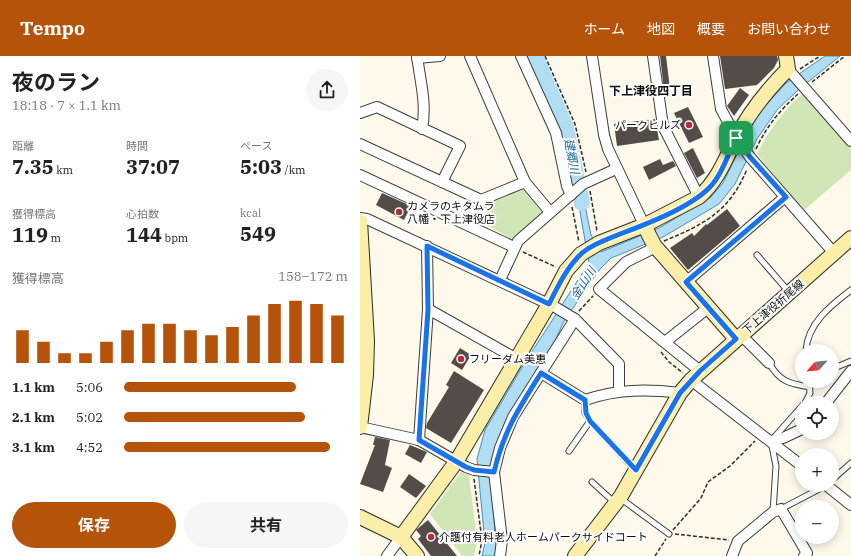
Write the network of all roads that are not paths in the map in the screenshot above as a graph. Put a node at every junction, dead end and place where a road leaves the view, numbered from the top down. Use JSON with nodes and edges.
{"nodes":[{"id":1,"x":440,"y":56,"type":"edge"},
{"id":2,"x":470,"y":56,"type":"edge"},
{"id":3,"x":521,"y":56,"type":"edge"},
{"id":4,"x":592,"y":56,"type":"edge"},
{"id":5,"x":653,"y":56,"type":"edge"},
{"id":6,"x":713,"y":56,"type":"edge"},
{"id":7,"x":417,"y":57,"type":"edge"},
{"id":8,"x":790,"y":69,"type":"edge"},
{"id":9,"x":360,"y":113,"type":"edge"},
{"id":10,"x":422,"y":129,"type":"junction"},
{"id":11,"x":738,"y":140,"type":"junction"},
{"id":12,"x":851,"y":141,"type":"edge"},
{"id":13,"x":360,"y":144,"type":"edge"},
{"id":14,"x":616,"y":169,"type":"junction"},
{"id":15,"x":360,"y":175,"type":"edge"},
{"id":16,"x":442,"y":182,"type":"junction"},
{"id":17,"x":525,"y":182,"type":"junction"},
{"id":18,"x":572,"y":195,"type":"junction"},
{"id":19,"x":699,"y":197,"type":"junction"},
{"id":20,"x":786,"y":197,"type":"junction"},
{"id":21,"x":550,"y":212,"type":"junction"},
{"id":22,"x":360,"y":220,"type":"edge"},
{"id":23,"x":646,"y":228,"type":"junction"},
{"id":24,"x":851,"y":238,"type":"edge"},
{"id":25,"x":427,"y":246,"type":"junction"},
{"id":26,"x":655,"y":246,"type":"junction"},
{"id":27,"x":514,"y":247,"type":"junction"},
{"id":28,"x":834,"y":253,"type":"junction"},
{"id":29,"x":757,"y":255,"type":"dead end"},
{"id":30,"x":500,"y":280,"type":"junction"},
{"id":31,"x":686,"y":282,"type":"junction"},
{"id":32,"x":851,"y":290,"type":"edge"},
{"id":33,"x":789,"y":292,"type":"junction"},
{"id":34,"x":552,"y":305,"type":"junction"},
{"id":35,"x":708,"y":308,"type":"junction"},
{"id":36,"x":428,"y":310,"type":"junction"},
{"id":37,"x":573,"y":317,"type":"junction"},
{"id":38,"x":738,"y":337,"type":"junction"},
{"id":39,"x":665,"y":342,"type":"junction"},
{"id":40,"x":806,"y":344,"type":"edge"},
{"id":41,"x":515,"y":358,"type":"junction"},
{"id":42,"x":851,"y":361,"type":"edge"},
{"id":43,"x":770,"y":363,"type":"joint"},
{"id":44,"x":839,"y":366,"type":"edge"},
{"id":45,"x":851,"y":371,"type":"edge"},
{"id":46,"x":541,"y":373,"type":"junction"},
{"id":47,"x":695,"y":375,"type":"junction"},
{"id":48,"x":363,"y":382,"type":"edge"},
{"id":49,"x":795,"y":385,"type":"edge"},
{"id":50,"x":810,"y":388,"type":"edge"},
{"id":51,"x":619,"y":391,"type":"junction"},
{"id":52,"x":680,"y":393,"type":"junction"},
{"id":53,"x":808,"y":396,"type":"edge"},
{"id":54,"x":831,"y":396,"type":"edge"},
{"id":55,"x":585,"y":400,"type":"junction"},
{"id":56,"x":795,"y":414,"type":"edge"},
{"id":57,"x":590,"y":421,"type":"junction"},
{"id":58,"x":360,"y":427,"type":"edge"},
{"id":59,"x":795,"y":432,"type":"edge"},
{"id":60,"x":419,"y":440,"type":"junction"},
{"id":61,"x":771,"y":441,"type":"junction"},
{"id":62,"x":569,"y":451,"type":"dead end"},
{"id":63,"x":795,"y":460,"type":"edge"},
{"id":64,"x":456,"y":462,"type":"junction"},
{"id":65,"x":851,"y":463,"type":"edge"},
{"id":66,"x":636,"y":470,"type":"junction"},
{"id":67,"x":494,"y":472,"type":"junction"},
{"id":68,"x":839,"y":474,"type":"edge"},
{"id":69,"x":592,"y":482,"type":"dead end"},
{"id":70,"x":813,"y":492,"type":"edge"},
{"id":71,"x":835,"y":492,"type":"edge"},
{"id":72,"x":618,"y":501,"type":"junction"},
{"id":73,"x":851,"y":505,"type":"edge"},
{"id":74,"x":777,"y":511,"type":"junction"},
{"id":75,"x":360,"y":517,"type":"edge"},
{"id":76,"x":669,"y":534,"type":"road end"},
{"id":77,"x":401,"y":537,"type":"junction"},
{"id":78,"x":807,"y":555,"type":"edge"},
{"id":79,"x":387,"y":556,"type":"edge"},
{"id":80,"x":418,"y":556,"type":"edge"},
{"id":81,"x":500,"y":556,"type":"edge"},
{"id":82,"x":575,"y":556,"type":"edge"},
{"id":83,"x":732,"y":556,"type":"edge"}],
"edges":[{"from":1,"to":7,"type":"street"},
{"from":2,"to":17,"type":"street"},
{"from":3,"to":18,"type":"street"},
{"from":4,"to":14,"type":"street"},
{"from":5,"to":19,"type":"street"},
{"from":6,"to":11,"type":"street"},
{"from":7,"to":10,"type":"street"},
{"from":8,"to":11,"type":"street"},
{"from":8,"to":12,"type":"street"},
{"from":9,"to":10,"type":"street"},
{"from":10,"to":16,"type":"street"},
{"from":11,"to":19,"type":"street"},
{"from":11,"to":20,"type":"street"},
{"from":13,"to":16,"type":"street"},
{"from":14,"to":18,"type":"street"},
{"from":14,"to":23,"type":"street"},
{"from":15,"to":27,"type":"street"},
{"from":16,"to":17,"type":"street"},
{"from":17,"to":21,"type":"street"},
{"from":18,"to":21,"type":"street"},
{"from":19,"to":23,"type":"street"},
{"from":20,"to":28,"type":"street"},
{"from":20,"to":31,"type":"street"},
{"from":21,"to":27,"type":"street"},
{"from":22,"to":25,"type":"street"},
{"from":22,"to":48,"type":"street"},
{"from":23,"to":26,"type":"street"},
{"from":23,"to":34,"type":"street"},
{"from":24,"to":28,"type":"street","name":"下上津役折尾線"},
{"from":25,"to":30,"type":"street"},
{"from":25,"to":36,"type":"street"},
{"from":26,"to":31,"type":"street"},
{"from":26,"to":39,"type":"street"},
{"from":27,"to":30,"type":"street"},
{"from":28,"to":33,"type":"street","name":"下上津役折尾線"},
{"from":29,"to":33,"type":"lane"},
{"from":30,"to":34,"type":"street"},
{"from":31,"to":35,"type":"street"},
{"from":32,"to":40,"type":"lane"},
{"from":33,"to":38,"type":"street","name":"下上津役折尾線"},
{"from":34,"to":37,"type":"street"},
{"from":34,"to":41,"type":"street"},
{"from":35,"to":38,"type":"street"},
{"from":35,"to":39,"type":"street"},
{"from":36,"to":41,"type":"street"},
{"from":36,"to":60,"type":"street"},
{"from":37,"to":46,"type":"street"},
{"from":37,"to":51,"type":"street"},
{"from":38,"to":43,"type":"street"},
{"from":38,"to":47,"type":"street","name":"下上津役折尾線"},
{"from":39,"to":47,"type":"street"},
{"from":41,"to":64,"type":"street"},
{"from":42,"to":44,"type":"lane"},
{"from":43,"to":49,"type":"lane"},
{"from":45,"to":54,"type":"street"},
{"from":46,"to":55,"type":"street"},
{"from":46,"to":67,"type":"street"},
{"from":47,"to":52,"type":"street","name":"下上津役折尾線"},
{"from":47,"to":61,"type":"street"},
{"from":48,"to":58,"type":"street"},
{"from":50,"to":53,"type":"lane"},
{"from":51,"to":52,"type":"street"},
{"from":51,"to":55,"type":"street"},
{"from":52,"to":66,"type":"street","name":"下上津役折尾線"},
{"from":55,"to":57,"type":"lane"},
{"from":56,"to":61,"type":"lane"},
{"from":57,"to":62,"type":"lane"},
{"from":57,"to":66,"type":"lane"},
{"from":58,"to":60,"type":"street"},
{"from":59,"to":61,"type":"street"},
{"from":60,"to":64,"type":"street"},
{"from":61,"to":63,"type":"street"},
{"from":61,"to":74,"type":"lane"},
{"from":64,"to":67,"type":"street"},
{"from":64,"to":77,"type":"street"},
{"from":65,"to":68,"type":"lane"},
{"from":66,"to":72,"type":"street","name":"下上津役折尾線"},
{"from":67,"to":81,"type":"street"},
{"from":69,"to":72,"type":"lane"},
{"from":70,"to":74,"type":"lane"},
{"from":71,"to":73,"type":"street"},
{"from":72,"to":76,"type":"lane"},
{"from":72,"to":82,"type":"street","name":"下上津役折尾線"},
{"from":74,"to":78,"type":"street"},
{"from":74,"to":83,"type":"street"},
{"from":75,"to":77,"type":"street"},
{"from":77,"to":79,"type":"street"},
{"from":77,"to":80,"type":"street"}]}
